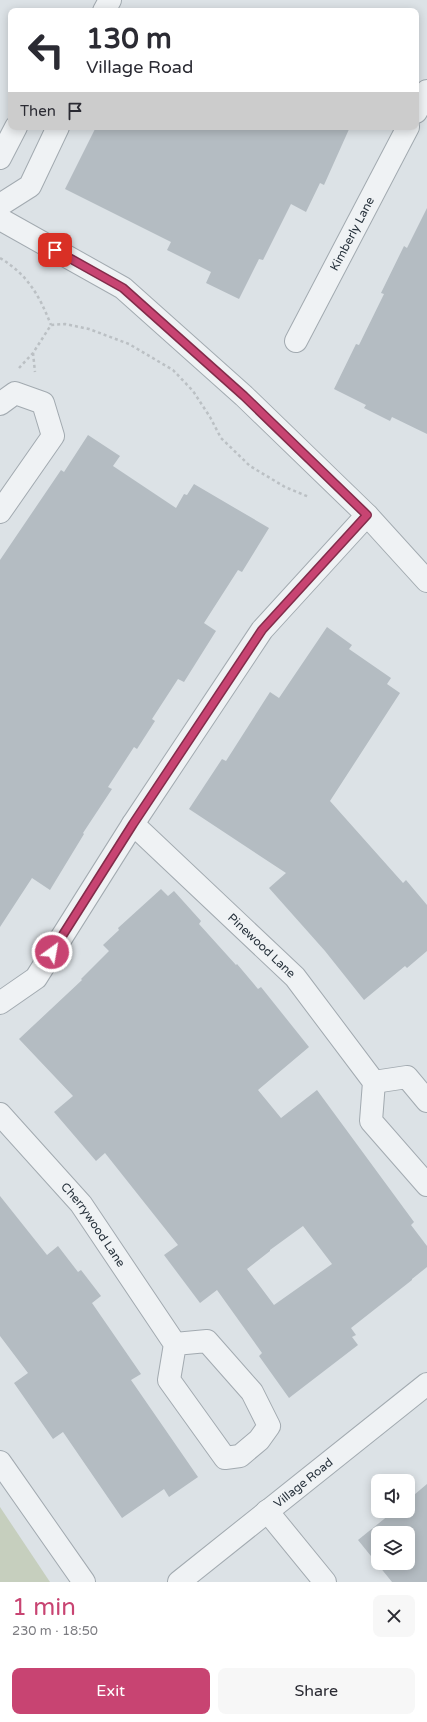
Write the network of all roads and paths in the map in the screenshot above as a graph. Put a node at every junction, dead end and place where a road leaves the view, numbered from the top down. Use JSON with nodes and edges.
{"nodes":[{"id":1,"x":427,"y":91,"type":"edge"},
{"id":2,"x":419,"y":106,"type":"edge"},
{"id":3,"x":14,"y":130,"type":"edge"},
{"id":4,"x":57,"y":130,"type":"edge"},
{"id":5,"x":406,"y":130,"type":"edge"},
{"id":6,"x":0,"y":158,"type":"edge"},
{"id":7,"x":0,"y":204,"type":"edge"},
{"id":8,"x":0,"y":219,"type":"edge"},
{"id":9,"x":0,"y":258,"type":"edge"},
{"id":10,"x":51,"y":325,"type":"junction"},
{"id":11,"x":296,"y":341,"type":"dead end"},
{"id":12,"x":15,"y":372,"type":"dead end"},
{"id":13,"x":0,"y":404,"type":"edge"},
{"id":14,"x":313,"y":499,"type":"dead end"},
{"id":15,"x":0,"y":512,"type":"edge"},
{"id":16,"x":367,"y":515,"type":"junction"},
{"id":17,"x":427,"y":581,"type":"edge"},
{"id":18,"x":133,"y":824,"type":"junction"},
{"id":19,"x":0,"y":1003,"type":"edge"},
{"id":20,"x":374,"y":1082,"type":"junction"},
{"id":21,"x":427,"y":1101,"type":"edge"},
{"id":22,"x":0,"y":1114,"type":"edge"},
{"id":23,"x":427,"y":1185,"type":"edge"},
{"id":24,"x":175,"y":1344,"type":"junction"},
{"id":25,"x":427,"y":1384,"type":"edge"},
{"id":26,"x":0,"y":1462,"type":"edge"},
{"id":27,"x":267,"y":1511,"type":"junction"},
{"id":28,"x":84,"y":1582,"type":"edge"},
{"id":29,"x":179,"y":1582,"type":"edge"},
{"id":30,"x":326,"y":1582,"type":"edge"}],
"edges":[{"from":1,"to":2,"type":"street"},
{"from":3,"to":6,"type":"street"},
{"from":4,"to":7,"type":"street"},
{"from":5,"to":11,"type":"street","name":"Kimberly Lane"},
{"from":8,"to":16,"type":"street"},
{"from":9,"to":10,"type":"path"},
{"from":10,"to":12,"type":"path"},
{"from":10,"to":14,"type":"path"},
{"from":13,"to":15,"type":"street"},
{"from":16,"to":17,"type":"street"},
{"from":16,"to":18,"type":"street"},
{"from":18,"to":19,"type":"street"},
{"from":18,"to":20,"type":"street","name":"Pinewood Lane"},
{"from":20,"to":21,"type":"street"},
{"from":20,"to":23,"type":"street"},
{"from":22,"to":24,"type":"street","name":"Cherrywood Lane"},
{"from":24,"to":24,"type":"street"},
{"from":25,"to":27,"type":"street","name":"Village Road"},
{"from":26,"to":28,"type":"street"},
{"from":27,"to":29,"type":"street","name":"Village Road"},
{"from":27,"to":30,"type":"street"}]}
